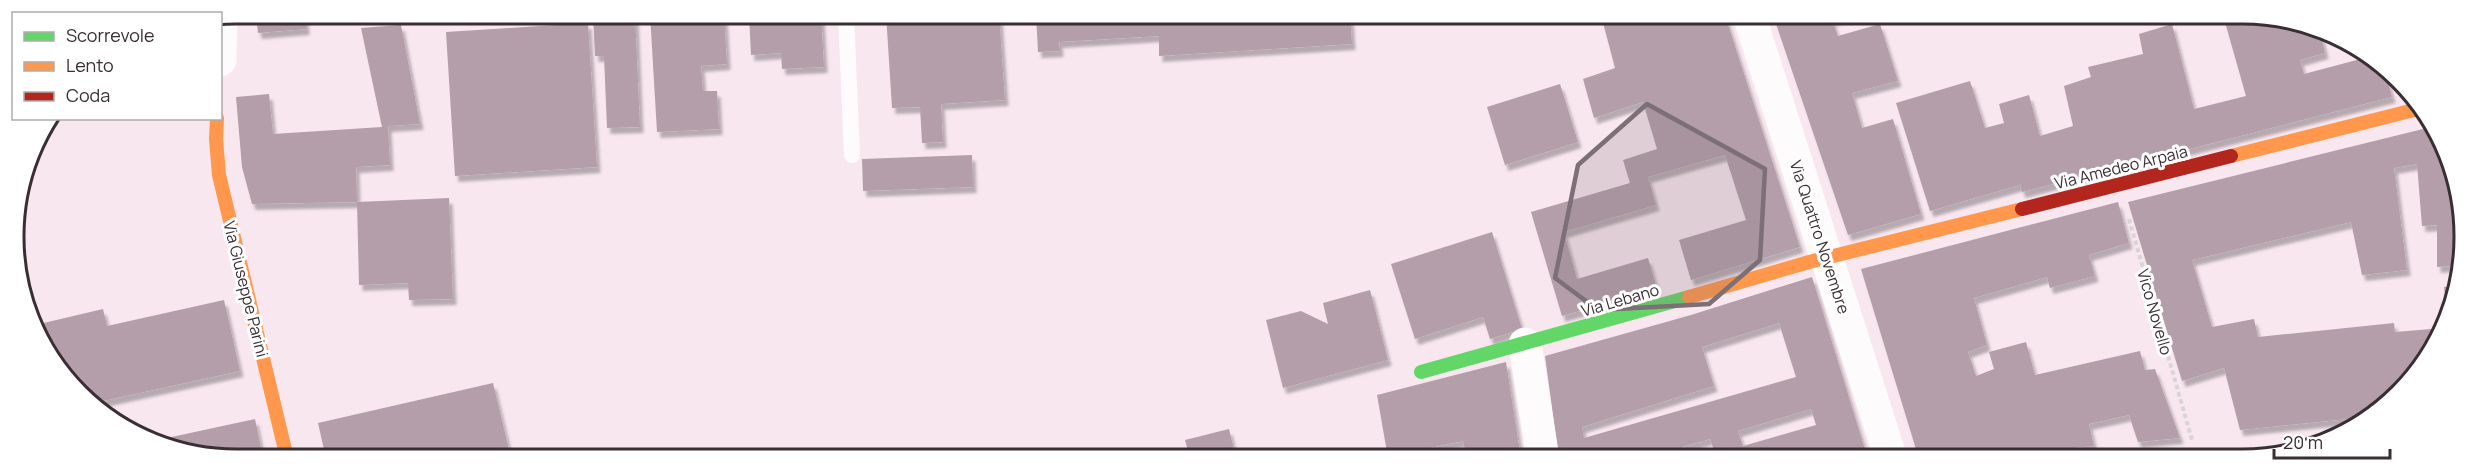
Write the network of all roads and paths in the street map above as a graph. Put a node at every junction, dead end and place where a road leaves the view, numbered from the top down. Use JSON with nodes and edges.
{"nodes":[{"id":1,"x":846,"y":24,"type":"edge"},
{"id":2,"x":1752,"y":24,"type":"edge"},
{"id":3,"x":2412,"y":110,"type":"edge"},
{"id":4,"x":217,"y":120,"type":"edge"},
{"id":5,"x":852,"y":155,"type":"dead end"},
{"id":6,"x":2118,"y":184,"type":"junction"},
{"id":7,"x":1827,"y":258,"type":"junction"},
{"id":8,"x":1525,"y":344,"type":"junction"},
{"id":9,"x":1421,"y":372,"type":"dead end"},
{"id":10,"x":2192,"y":440,"type":"dead end"},
{"id":11,"x":285,"y":449,"type":"edge"},
{"id":12,"x":1541,"y":449,"type":"edge"},
{"id":13,"x":1888,"y":449,"type":"edge"}],
"edges":[{"from":1,"to":5,"type":"lane"},
{"from":2,"to":7,"type":"street","name":"Via Quattro Novembre"},
{"from":3,"to":6,"type":"street","name":"Via Amedeo Arpaia"},
{"from":4,"to":11,"type":"street","name":"Via Giuseppe Parini"},
{"from":6,"to":7,"type":"street","name":"Via Amedeo Arpaia"},
{"from":6,"to":10,"type":"path","name":"Vico Novello"},
{"from":7,"to":8,"type":"street","name":"Via Lebano"},
{"from":7,"to":13,"type":"street","name":"Via Quattro Novembre"},
{"from":8,"to":9,"type":"street","name":"Via Lebano"},
{"from":8,"to":12,"type":"street"}]}
